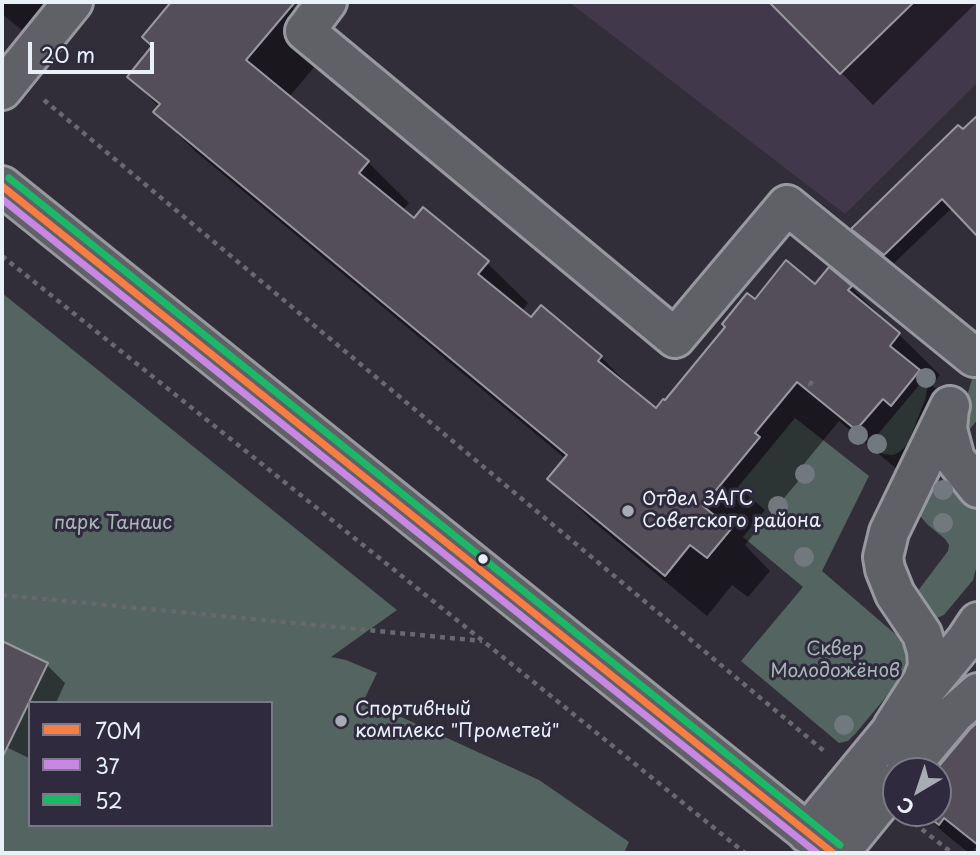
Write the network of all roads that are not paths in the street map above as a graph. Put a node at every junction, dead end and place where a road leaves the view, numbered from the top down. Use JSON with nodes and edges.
{"nodes":[{"id":1,"x":73,"y":2,"type":"edge"},
{"id":2,"x":327,"y":2,"type":"edge"},
{"id":3,"x":18,"y":96,"type":"edge"},
{"id":4,"x":2,"y":186,"type":"edge"},
{"id":5,"x":976,"y":353,"type":"edge"},
{"id":6,"x":950,"y":406,"type":"junction"},
{"id":7,"x":978,"y":488,"type":"edge"},
{"id":8,"x":978,"y":622,"type":"edge"},
{"id":9,"x":978,"y":685,"type":"edge"},
{"id":10,"x":966,"y":703,"type":"edge"},
{"id":11,"x":893,"y":727,"type":"junction"},
{"id":12,"x":918,"y":757,"type":"edge"},
{"id":13,"x":882,"y":800,"type":"edge"},
{"id":14,"x":820,"y":843,"type":"edge"},
{"id":15,"x":839,"y":853,"type":"edge"}],
"edges":[{"from":1,"to":3,"type":"street"},
{"from":2,"to":5,"type":"street"},
{"from":4,"to":14,"type":"street"},
{"from":5,"to":6,"type":"street"},
{"from":6,"to":7,"type":"street"},
{"from":6,"to":11,"type":"street"},
{"from":8,"to":11,"type":"street"},
{"from":9,"to":10,"type":"street"},
{"from":10,"to":12,"type":"street"},
{"from":11,"to":14,"type":"street"},
{"from":13,"to":15,"type":"street"}]}
